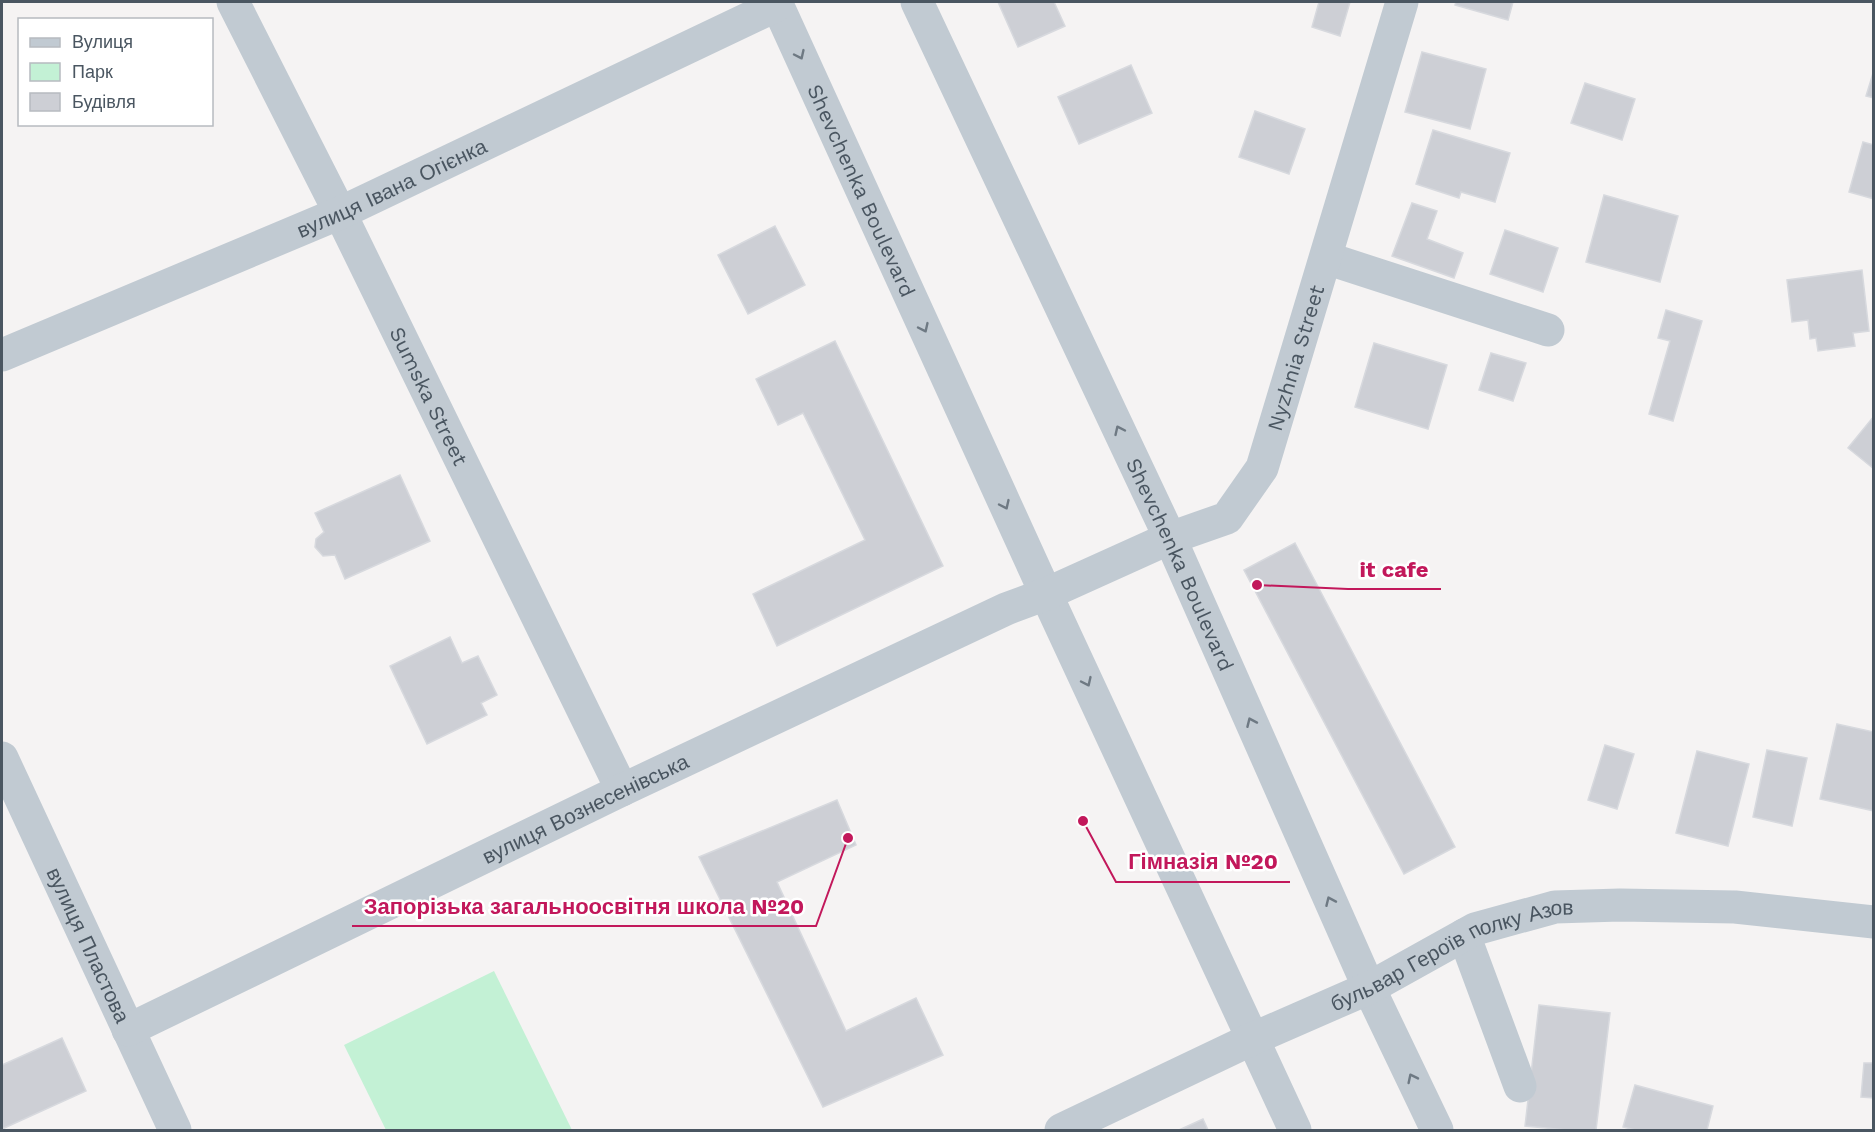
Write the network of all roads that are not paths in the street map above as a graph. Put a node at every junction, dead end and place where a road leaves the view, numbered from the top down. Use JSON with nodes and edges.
{"nodes":[{"id":1,"x":233,"y":2,"type":"edge"},
{"id":2,"x":917,"y":2,"type":"edge"},
{"id":3,"x":1402,"y":2,"type":"edge"},
{"id":4,"x":776,"y":3,"type":"edge"},
{"id":5,"x":340,"y":213,"type":"junction"},
{"id":6,"x":1326,"y":258,"type":"junction"},
{"id":7,"x":1548,"y":330,"type":"dead end"},
{"id":8,"x":2,"y":355,"type":"edge"},
{"id":9,"x":1170,"y":538,"type":"junction"},
{"id":10,"x":1046,"y":594,"type":"junction"},
{"id":11,"x":2,"y":758,"type":"edge"},
{"id":12,"x":622,"y":790,"type":"junction"},
{"id":13,"x":1874,"y":922,"type":"edge"},
{"id":14,"x":1464,"y":935,"type":"junction"},
{"id":15,"x":1369,"y":988,"type":"junction"},
{"id":16,"x":128,"y":1030,"type":"junction"},
{"id":17,"x":1252,"y":1039,"type":"junction"},
{"id":18,"x":1520,"y":1086,"type":"dead end"},
{"id":19,"x":175,"y":1131,"type":"edge"},
{"id":20,"x":1060,"y":1131,"type":"edge"},
{"id":21,"x":1295,"y":1131,"type":"edge"},
{"id":22,"x":1437,"y":1131,"type":"edge"}],
"edges":[{"from":1,"to":5,"type":"street","name":"Sumska Street"},
{"from":9,"to":2,"type":"street","name":"Shevchenka Boulevard","one_way":true},
{"from":3,"to":6,"type":"street","name":"Nyzhnia Street"},
{"from":4,"to":5,"type":"street","name":"вулиця Івана Огієнка"},
{"from":4,"to":10,"type":"street","name":"Shevchenka Boulevard","one_way":true},
{"from":5,"to":8,"type":"street","name":"вулиця Івана Огієнка"},
{"from":5,"to":12,"type":"street","name":"Sumska Street"},
{"from":6,"to":7,"type":"street"},
{"from":6,"to":9,"type":"street","name":"Nyzhnia Street"},
{"from":9,"to":10,"type":"street","name":"Nyzhnia Street"},
{"from":15,"to":9,"type":"street","name":"Shevchenka Boulevard","one_way":true},
{"from":10,"to":12,"type":"street","name":"вулиця Вознесенівська"},
{"from":10,"to":17,"type":"street","name":"Shevchenka Boulevard","one_way":true},
{"from":11,"to":16,"type":"street","name":"вулиця Пластова"},
{"from":12,"to":16,"type":"street","name":"вулиця Вознесенівська"},
{"from":13,"to":14,"type":"street","name":"бульвар Героїв полку Азов"},
{"from":14,"to":15,"type":"street","name":"бульвар Героїв полку Азов"},
{"from":14,"to":18,"type":"street"},
{"from":15,"to":17,"type":"street","name":"бульвар Героїв полку Азов"},
{"from":22,"to":15,"type":"street","name":"Shevchenka Boulevard","one_way":true},
{"from":16,"to":19,"type":"street","name":"вулиця Пластова"},
{"from":17,"to":20,"type":"street","name":"бульвар Героїв полку Азов"},
{"from":17,"to":21,"type":"street","name":"Shevchenka Boulevard"}]}
